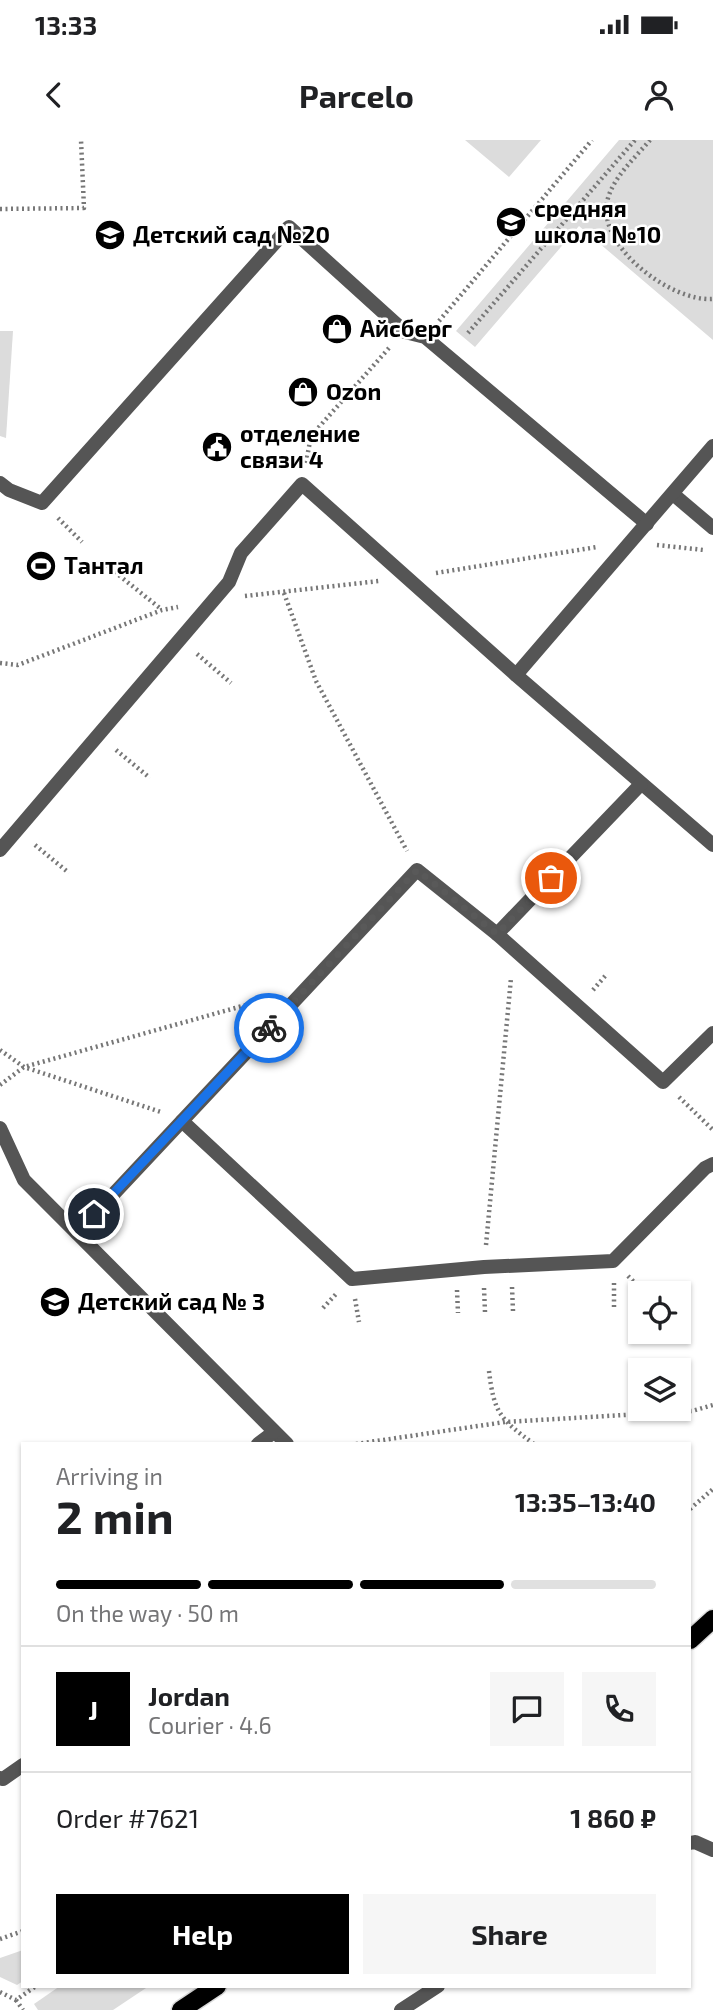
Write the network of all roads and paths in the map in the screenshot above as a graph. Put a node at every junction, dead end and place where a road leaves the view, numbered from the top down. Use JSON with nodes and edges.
{"nodes":[{"id":1,"x":81,"y":140,"type":"edge"},
{"id":2,"x":592,"y":140,"type":"edge"},
{"id":3,"x":635,"y":140,"type":"edge"},
{"id":4,"x":650,"y":140,"type":"edge"},
{"id":5,"x":0,"y":209,"type":"edge"},
{"id":6,"x":713,"y":299,"type":"edge"},
{"id":7,"x":455,"y":302,"type":"dead end"},
{"id":8,"x":405,"y":332,"type":"junction"},
{"id":9,"x":468,"y":334,"type":"dead end"},
{"id":10,"x":713,"y":446,"type":"edge"},
{"id":11,"x":0,"y":483,"type":"edge"},
{"id":12,"x":302,"y":484,"type":"junction"},
{"id":13,"x":673,"y":494,"type":"junction"},
{"id":14,"x":42,"y":503,"type":"junction"},
{"id":15,"x":647,"y":524,"type":"junction"},
{"id":16,"x":713,"y":528,"type":"edge"},
{"id":17,"x":631,"y":541,"type":"junction"},
{"id":18,"x":82,"y":542,"type":"dead end"},
{"id":19,"x":713,"y":551,"type":"edge"},
{"id":20,"x":106,"y":565,"type":"dead end"},
{"id":21,"x":406,"y":578,"type":"junction"},
{"id":22,"x":284,"y":593,"type":"junction"},
{"id":23,"x":213,"y":599,"type":"junction"},
{"id":24,"x":162,"y":610,"type":"junction"},
{"id":25,"x":178,"y":638,"type":"junction"},
{"id":26,"x":0,"y":663,"type":"edge"},
{"id":27,"x":516,"y":675,"type":"junction"},
{"id":28,"x":231,"y":683,"type":"dead end"},
{"id":29,"x":98,"y":735,"type":"junction"},
{"id":30,"x":150,"y":778,"type":"dead end"},
{"id":31,"x":641,"y":784,"type":"junction"},
{"id":32,"x":17,"y":830,"type":"junction"},
{"id":33,"x":713,"y":845,"type":"edge"},
{"id":34,"x":0,"y":850,"type":"edge"},
{"id":35,"x":417,"y":870,"type":"junction"},
{"id":36,"x":69,"y":873,"type":"dead end"},
{"id":37,"x":497,"y":934,"type":"junction"},
{"id":38,"x":514,"y":949,"type":"junction"},
{"id":39,"x":266,"y":999,"type":"dead end"},
{"id":40,"x":713,"y":1033,"type":"edge"},
{"id":41,"x":0,"y":1049,"type":"edge"},
{"id":42,"x":24,"y":1067,"type":"junction"},
{"id":43,"x":663,"y":1082,"type":"junction"},
{"id":44,"x":0,"y":1085,"type":"edge"},
{"id":45,"x":182,"y":1121,"type":"junction"},
{"id":46,"x":0,"y":1128,"type":"edge"},
{"id":47,"x":713,"y":1130,"type":"edge"},
{"id":48,"x":713,"y":1164,"type":"edge"},
{"id":49,"x":76,"y":1233,"type":"junction"},
{"id":50,"x":484,"y":1267,"type":"junction"},
{"id":51,"x":485,"y":1312,"type":"dead end"},
{"id":52,"x":489,"y":1371,"type":"dead end"},
{"id":53,"x":713,"y":1405,"type":"edge"},
{"id":54,"x":505,"y":1422,"type":"junction"},
{"id":55,"x":274,"y":1432,"type":"junction"},
{"id":56,"x":261,"y":1442,"type":"edge"},
{"id":57,"x":285,"y":1442,"type":"edge"},
{"id":58,"x":370,"y":1442,"type":"edge"},
{"id":59,"x":531,"y":1442,"type":"edge"},
{"id":60,"x":713,"y":1489,"type":"edge"},
{"id":61,"x":691,"y":1508,"type":"edge"},
{"id":62,"x":713,"y":1619,"type":"edge"},
{"id":63,"x":691,"y":1639,"type":"edge"},
{"id":64,"x":21,"y":1766,"type":"edge"},
{"id":65,"x":0,"y":1778,"type":"edge"},
{"id":66,"x":691,"y":1843,"type":"edge"},
{"id":67,"x":713,"y":1850,"type":"edge"},
{"id":68,"x":21,"y":1932,"type":"edge"},
{"id":69,"x":0,"y":1938,"type":"edge"},
{"id":70,"x":33,"y":1988,"type":"edge"},
{"id":71,"x":214,"y":1988,"type":"edge"},
{"id":72,"x":435,"y":1988,"type":"edge"},
{"id":73,"x":0,"y":1992,"type":"edge"},
{"id":74,"x":16,"y":2000,"type":"junction"},
{"id":75,"x":23,"y":2010,"type":"edge"},
{"id":76,"x":181,"y":2010,"type":"edge"},
{"id":77,"x":401,"y":2010,"type":"edge"}],
"edges":[{"from":1,"to":5,"type":"path"},
{"from":2,"to":7,"type":"path"},
{"from":3,"to":9,"type":"path"},
{"from":4,"to":6,"type":"path"},
{"from":8,"to":12,"type":"path"},
{"from":8,"to":14,"type":"lane"},
{"from":8,"to":15,"type":"lane"},
{"from":10,"to":13,"type":"lane"},
{"from":11,"to":14,"type":"lane"},
{"from":12,"to":21,"type":"lane"},
{"from":12,"to":23,"type":"lane"},
{"from":13,"to":15,"type":"lane"},
{"from":13,"to":16,"type":"lane"},
{"from":14,"to":18,"type":"path"},
{"from":15,"to":17,"type":"lane"},
{"from":17,"to":19,"type":"path"},
{"from":17,"to":21,"type":"path"},
{"from":17,"to":27,"type":"lane"},
{"from":20,"to":24,"type":"path"},
{"from":21,"to":22,"type":"path"},
{"from":21,"to":27,"type":"lane"},
{"from":22,"to":23,"type":"path"},
{"from":22,"to":35,"type":"path"},
{"from":23,"to":24,"type":"path"},
{"from":23,"to":25,"type":"lane"},
{"from":24,"to":26,"type":"path"},
{"from":25,"to":28,"type":"path"},
{"from":25,"to":29,"type":"lane"},
{"from":27,"to":31,"type":"lane"},
{"from":29,"to":30,"type":"path"},
{"from":29,"to":32,"type":"lane"},
{"from":31,"to":33,"type":"lane"},
{"from":31,"to":37,"type":"lane"},
{"from":32,"to":34,"type":"lane"},
{"from":32,"to":36,"type":"path"},
{"from":35,"to":37,"type":"lane"},
{"from":35,"to":45,"type":"lane"},
{"from":37,"to":38,"type":"lane"},
{"from":38,"to":43,"type":"lane"},
{"from":38,"to":50,"type":"path"},
{"from":39,"to":42,"type":"path"},
{"from":40,"to":43,"type":"lane"},
{"from":41,"to":42,"type":"path"},
{"from":42,"to":44,"type":"path"},
{"from":42,"to":45,"type":"path"},
{"from":43,"to":47,"type":"path"},
{"from":45,"to":49,"type":"lane"},
{"from":45,"to":50,"type":"lane"},
{"from":46,"to":49,"type":"lane"},
{"from":48,"to":50,"type":"lane"},
{"from":49,"to":55,"type":"lane"},
{"from":50,"to":51,"type":"path"},
{"from":52,"to":54,"type":"path"},
{"from":53,"to":54,"type":"path"},
{"from":54,"to":58,"type":"path"},
{"from":54,"to":59,"type":"path"},
{"from":55,"to":56,"type":"lane"},
{"from":55,"to":57,"type":"lane"},
{"from":60,"to":61,"type":"path"},
{"from":62,"to":63,"type":"main road"},
{"from":64,"to":65,"type":"lane"},
{"from":66,"to":67,"type":"lane"},
{"from":68,"to":69,"type":"path"},
{"from":70,"to":74,"type":"path"},
{"from":71,"to":76,"type":"main road"},
{"from":72,"to":77,"type":"lane"},
{"from":73,"to":74,"type":"path"},
{"from":74,"to":75,"type":"path"}]}
